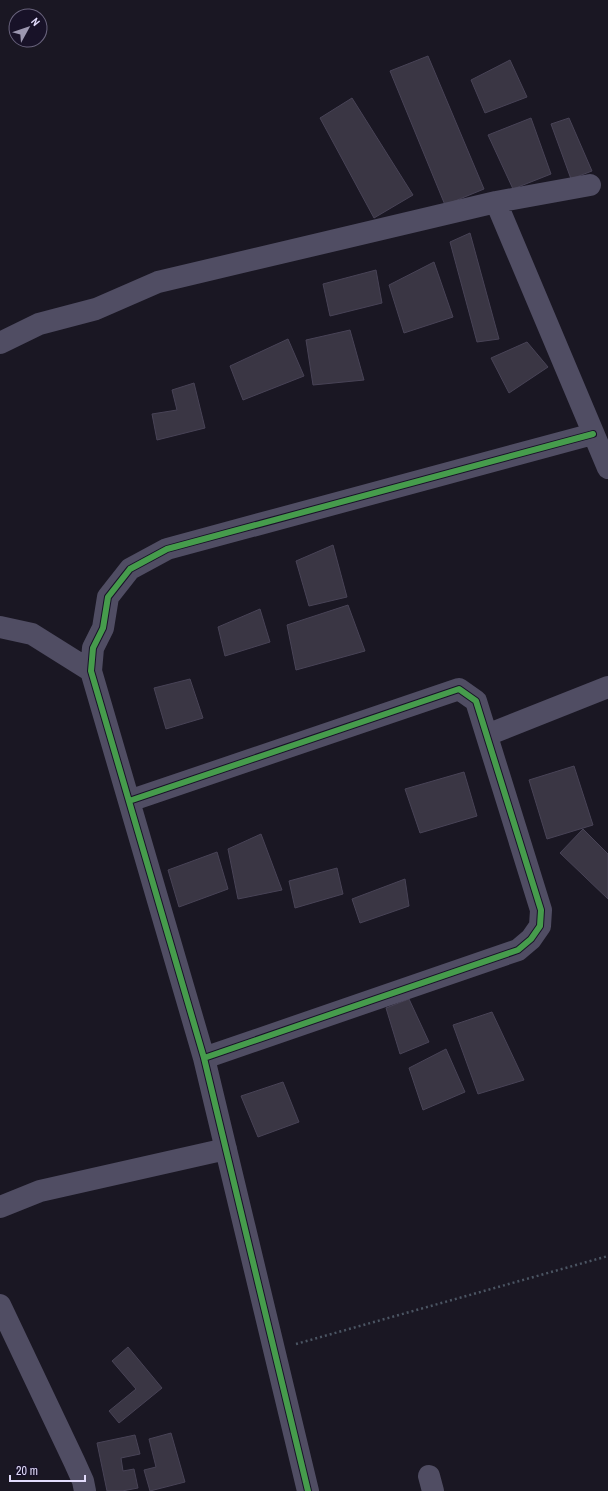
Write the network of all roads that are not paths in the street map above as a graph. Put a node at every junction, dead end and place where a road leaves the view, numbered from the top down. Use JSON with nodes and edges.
{"nodes":[{"id":1,"x":590,"y":185,"type":"dead end"},
{"id":2,"x":496,"y":202,"type":"junction"},
{"id":3,"x":0,"y":343,"type":"edge"},
{"id":4,"x":593,"y":434,"type":"junction"},
{"id":5,"x":608,"y":468,"type":"edge"},
{"id":6,"x":0,"y":627,"type":"edge"},
{"id":7,"x":91,"y":670,"type":"junction"},
{"id":8,"x":608,"y":687,"type":"edge"},
{"id":9,"x":487,"y":735,"type":"junction"},
{"id":10,"x":129,"y":800,"type":"junction"},
{"id":11,"x":204,"y":1058,"type":"junction"},
{"id":12,"x":226,"y":1149,"type":"junction"},
{"id":13,"x":0,"y":1207,"type":"edge"},
{"id":14,"x":0,"y":1305,"type":"edge"},
{"id":15,"x":85,"y":1491,"type":"edge"},
{"id":16,"x":308,"y":1491,"type":"edge"}],
"edges":[{"from":1,"to":2,"type":"street"},
{"from":2,"to":3,"type":"street"},
{"from":2,"to":4,"type":"street"},
{"from":4,"to":5,"type":"street"},
{"from":4,"to":7,"type":"street"},
{"from":6,"to":7,"type":"street"},
{"from":7,"to":10,"type":"street"},
{"from":8,"to":9,"type":"street"},
{"from":9,"to":10,"type":"street"},
{"from":9,"to":11,"type":"street"},
{"from":10,"to":11,"type":"street"},
{"from":11,"to":12,"type":"street"},
{"from":12,"to":13,"type":"street"},
{"from":12,"to":16,"type":"street"},
{"from":14,"to":15,"type":"street"}]}
